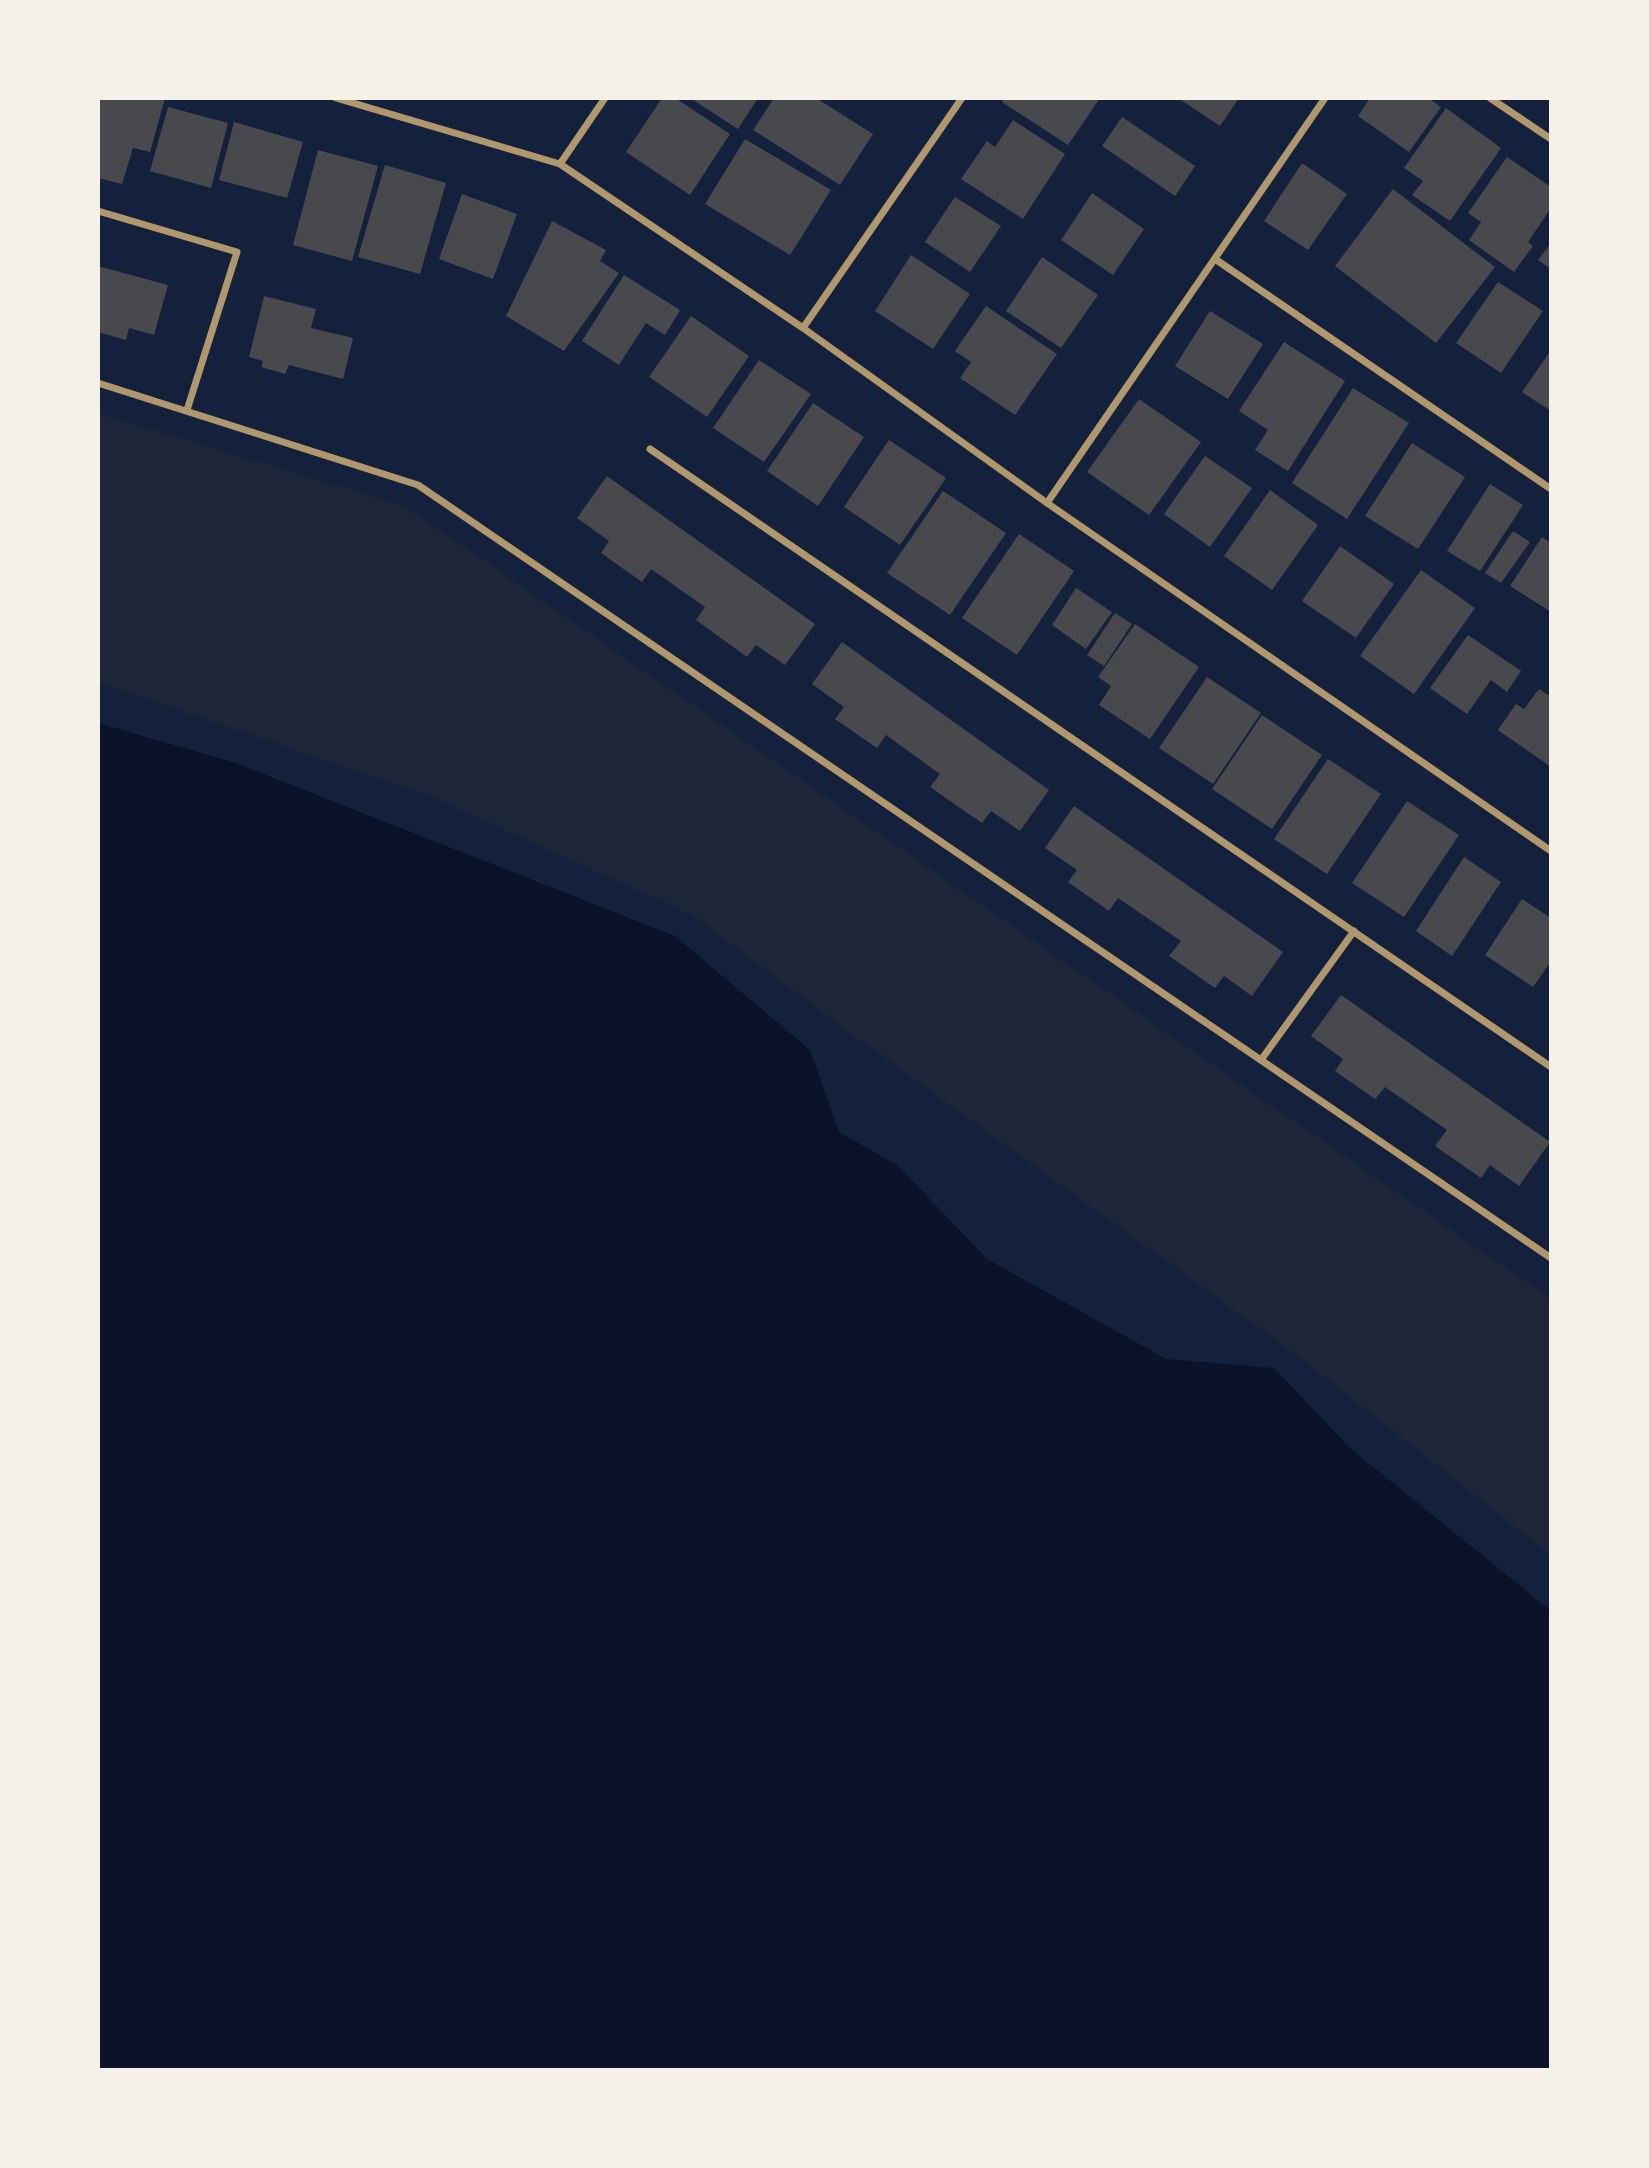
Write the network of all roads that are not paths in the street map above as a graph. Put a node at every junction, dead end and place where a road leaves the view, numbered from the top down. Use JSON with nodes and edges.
{"nodes":[{"id":1,"x":337,"y":98,"type":"edge"},
{"id":2,"x":605,"y":98,"type":"edge"},
{"id":3,"x":962,"y":98,"type":"edge"},
{"id":4,"x":1325,"y":98,"type":"edge"},
{"id":5,"x":1490,"y":98,"type":"edge"},
{"id":6,"x":1551,"y":139,"type":"edge"},
{"id":7,"x":560,"y":164,"type":"junction"},
{"id":8,"x":98,"y":211,"type":"edge"},
{"id":9,"x":1215,"y":259,"type":"junction"},
{"id":10,"x":803,"y":328,"type":"junction"},
{"id":11,"x":98,"y":383,"type":"edge"},
{"id":12,"x":187,"y":410,"type":"junction"},
{"id":13,"x":650,"y":449,"type":"dead end"},
{"id":14,"x":1551,"y":489,"type":"edge"},
{"id":15,"x":1047,"y":503,"type":"junction"},
{"id":16,"x":1551,"y":851,"type":"edge"},
{"id":17,"x":1354,"y":931,"type":"junction"},
{"id":18,"x":1261,"y":1060,"type":"junction"},
{"id":19,"x":1551,"y":1067,"type":"edge"},
{"id":20,"x":1551,"y":1258,"type":"edge"}],
"edges":[{"from":1,"to":7,"type":"street"},
{"from":2,"to":7,"type":"street"},
{"from":3,"to":10,"type":"street"},
{"from":4,"to":9,"type":"street"},
{"from":5,"to":6,"type":"street"},
{"from":7,"to":10,"type":"street"},
{"from":8,"to":12,"type":"street"},
{"from":9,"to":14,"type":"street"},
{"from":9,"to":15,"type":"street"},
{"from":10,"to":15,"type":"street"},
{"from":11,"to":12,"type":"street"},
{"from":12,"to":18,"type":"street"},
{"from":13,"to":17,"type":"street"},
{"from":15,"to":16,"type":"street"},
{"from":17,"to":18,"type":"street"},
{"from":17,"to":19,"type":"street"},
{"from":18,"to":20,"type":"street"}]}
